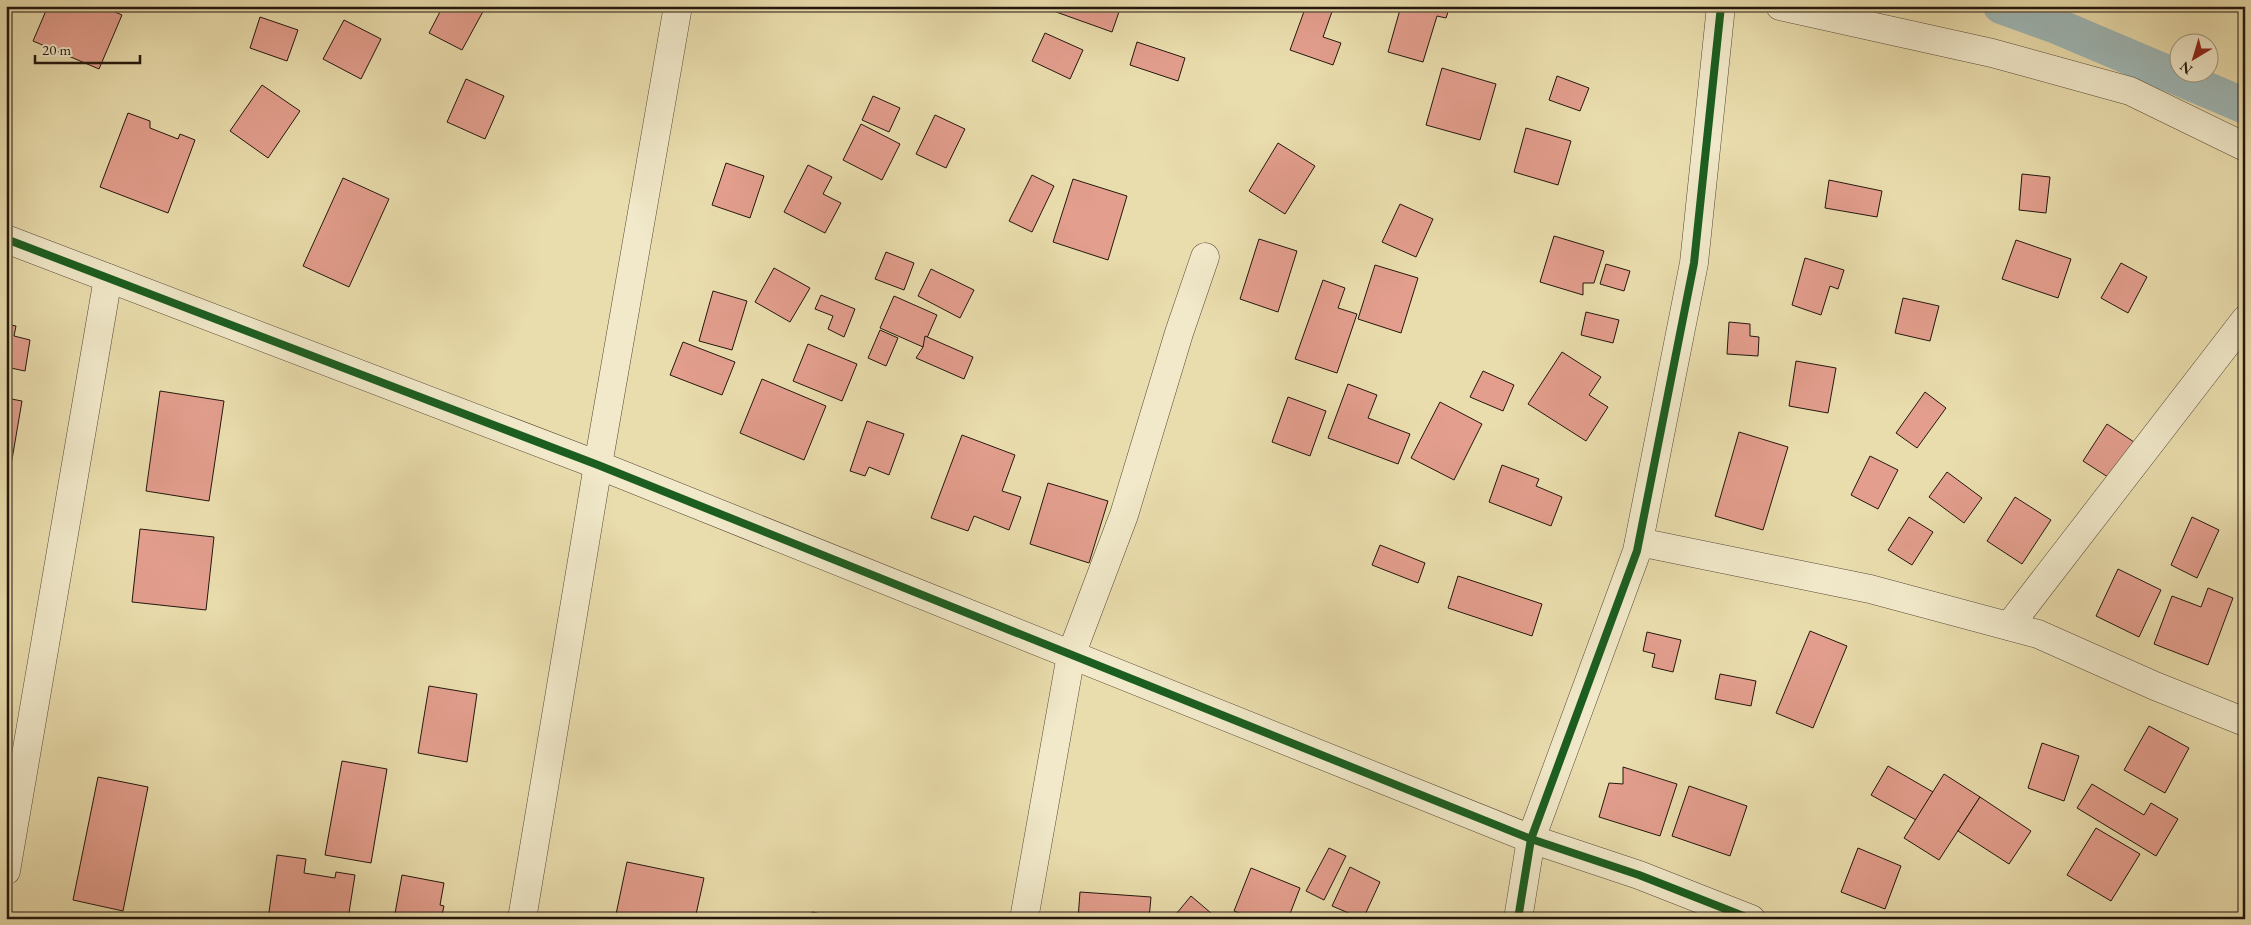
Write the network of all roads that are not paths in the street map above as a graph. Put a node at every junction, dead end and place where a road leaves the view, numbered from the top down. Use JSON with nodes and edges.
{"nodes":[{"id":1,"x":678,"y":6,"type":"edge"},
{"id":2,"x":1721,"y":6,"type":"edge"},
{"id":3,"x":1780,"y":6,"type":"edge"},
{"id":4,"x":2245,"y":147,"type":"edge"},
{"id":5,"x":6,"y":239,"type":"edge"},
{"id":6,"x":1205,"y":257,"type":"dead end"},
{"id":7,"x":108,"y":278,"type":"junction"},
{"id":8,"x":2245,"y":320,"type":"edge"},
{"id":9,"x":598,"y":466,"type":"junction"},
{"id":10,"x":1639,"y":542,"type":"junction"},
{"id":11,"x":2009,"y":626,"type":"junction"},
{"id":12,"x":1071,"y":655,"type":"junction"},
{"id":13,"x":2245,"y":722,"type":"edge"},
{"id":14,"x":1531,"y":839,"type":"junction"},
{"id":15,"x":6,"y":871,"type":"edge"},
{"id":16,"x":522,"y":919,"type":"edge"},
{"id":17,"x":1024,"y":919,"type":"edge"},
{"id":18,"x":1518,"y":919,"type":"edge"},
{"id":19,"x":1751,"y":919,"type":"edge"}],
"edges":[{"from":1,"to":9,"type":"street"},
{"from":2,"to":10,"type":"street"},
{"from":3,"to":4,"type":"street"},
{"from":5,"to":7,"type":"street"},
{"from":6,"to":12,"type":"street"},
{"from":7,"to":9,"type":"street"},
{"from":7,"to":15,"type":"street"},
{"from":8,"to":11,"type":"street"},
{"from":9,"to":12,"type":"street"},
{"from":9,"to":16,"type":"street"},
{"from":10,"to":11,"type":"street"},
{"from":10,"to":14,"type":"street"},
{"from":11,"to":13,"type":"street"},
{"from":12,"to":14,"type":"street"},
{"from":12,"to":17,"type":"street"},
{"from":14,"to":18,"type":"street"},
{"from":14,"to":19,"type":"street"}]}
